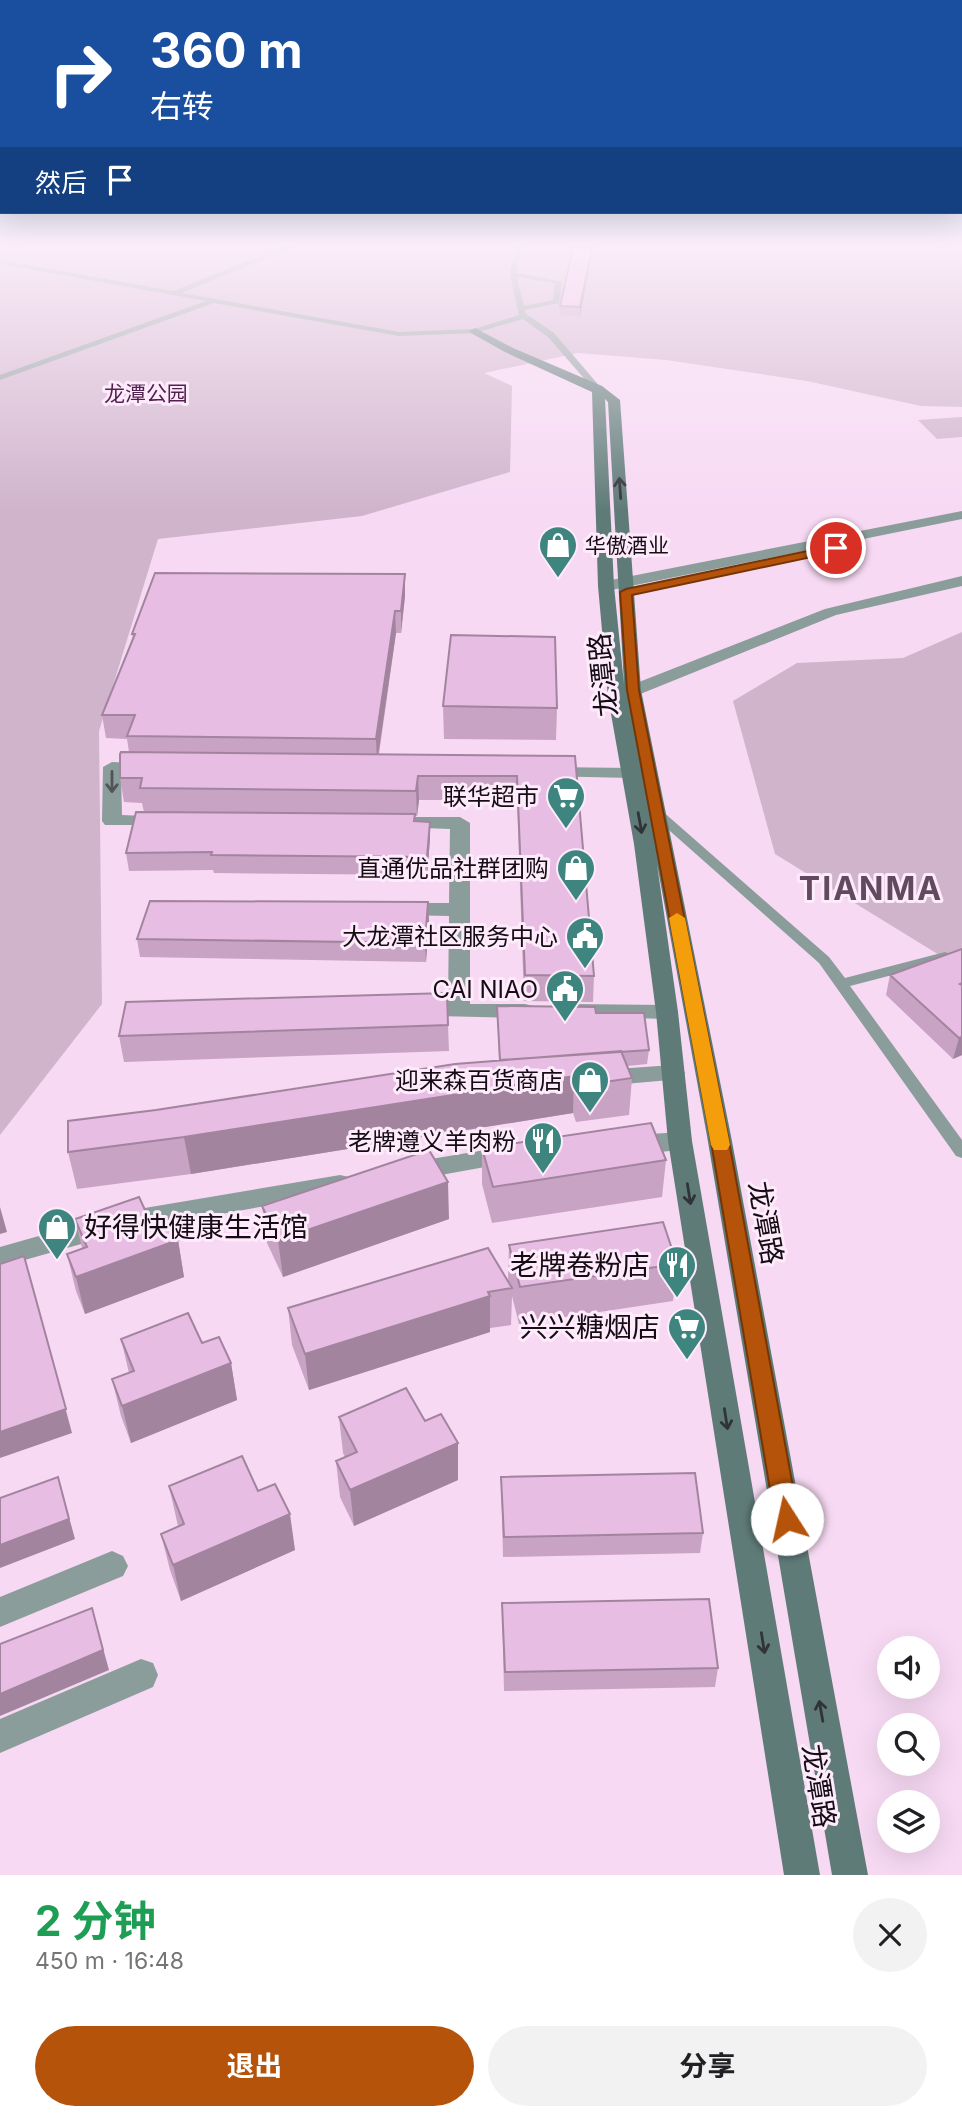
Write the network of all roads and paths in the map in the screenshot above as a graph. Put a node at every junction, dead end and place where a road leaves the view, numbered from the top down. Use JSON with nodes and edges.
{"nodes":[{"id":1,"x":120,"y":334,"type":"edge"},
{"id":2,"x":480,"y":334,"type":"edge"},
{"id":3,"x":550,"y":334,"type":"edge"},
{"id":4,"x":0,"y":378,"type":"edge"},
{"id":5,"x":598,"y":389,"type":"junction"},
{"id":6,"x":962,"y":515,"type":"edge"},
{"id":7,"x":606,"y":556,"type":"junction"},
{"id":8,"x":624,"y":556,"type":"junction"},
{"id":9,"x":962,"y":581,"type":"edge"},
{"id":10,"x":617,"y":589,"type":"junction"},
{"id":11,"x":625,"y":693,"type":"junction"},
{"id":12,"x":167,"y":768,"type":"edge"},
{"id":13,"x":536,"y":772,"type":"edge"},
{"id":14,"x":631,"y":773,"type":"junction"},
{"id":15,"x":657,"y":813,"type":"junction"},
{"id":16,"x":182,"y":821,"type":"edge"},
{"id":17,"x":377,"y":823,"type":"edge"},
{"id":18,"x":377,"y":909,"type":"edge"},
{"id":19,"x":460,"y":910,"type":"junction"},
{"id":20,"x":960,"y":954,"type":"edge"},
{"id":21,"x":841,"y":984,"type":"junction"},
{"id":22,"x":419,"y":1010,"type":"edge"},
{"id":23,"x":459,"y":1011,"type":"junction"},
{"id":24,"x":667,"y":1012,"type":"junction"},
{"id":25,"x":673,"y":1073,"type":"junction"},
{"id":26,"x":577,"y":1080,"type":"edge"},
{"id":27,"x":680,"y":1141,"type":"junction"},
{"id":28,"x":610,"y":1144,"type":"edge"},
{"id":29,"x":962,"y":1152,"type":"edge"},
{"id":30,"x":527,"y":1153,"type":"edge"},
{"id":31,"x":393,"y":1175,"type":"edge"},
{"id":32,"x":366,"y":1180,"type":"edge"},
{"id":33,"x":0,"y":1257,"type":"edge"},
{"id":34,"x":112,"y":1566,"type":"dead end"},
{"id":35,"x":0,"y":1612,"type":"edge"},
{"id":36,"x":141,"y":1675,"type":"dead end"},
{"id":37,"x":0,"y":1736,"type":"edge"},
{"id":38,"x":802,"y":1875,"type":"edge"},
{"id":39,"x":850,"y":1875,"type":"edge"}],
"edges":[{"from":1,"to":4,"type":"lane"},
{"from":2,"to":5,"type":"street"},
{"from":3,"to":5,"type":"lane"},
{"from":5,"to":7,"type":"street"},
{"from":8,"to":5,"type":"street","one_way":true},
{"from":6,"to":10,"type":"street"},
{"from":7,"to":8,"type":"street"},
{"from":7,"to":10,"type":"street"},
{"from":8,"to":10,"type":"street"},
{"from":9,"to":11,"type":"street"},
{"from":10,"to":11,"type":"street","name":"龙潭路"},
{"from":11,"to":14,"type":"street","name":"龙潭路"},
{"from":11,"to":15,"type":"street","name":"龙潭路"},
{"from":12,"to":16,"type":"street","one_way":true},
{"from":13,"to":14,"type":"street"},
{"from":14,"to":24,"type":"street","name":"龙潭路","one_way":true},
{"from":15,"to":21,"type":"lane"},
{"from":39,"to":15,"type":"street","name":"龙潭路","one_way":true},
{"from":17,"to":19,"type":"street"},
{"from":18,"to":19,"type":"street"},
{"from":19,"to":23,"type":"street"},
{"from":20,"to":21,"type":"lane"},
{"from":21,"to":29,"type":"lane"},
{"from":22,"to":23,"type":"street"},
{"from":23,"to":24,"type":"street"},
{"from":24,"to":25,"type":"street","name":"龙潭路"},
{"from":25,"to":26,"type":"street"},
{"from":25,"to":27,"type":"street","name":"龙潭路"},
{"from":27,"to":28,"type":"street"},
{"from":27,"to":38,"type":"street","name":"龙潭路","one_way":true},
{"from":30,"to":31,"type":"street"},
{"from":32,"to":33,"type":"street"},
{"from":34,"to":35,"type":"street"},
{"from":36,"to":37,"type":"street"}]}
